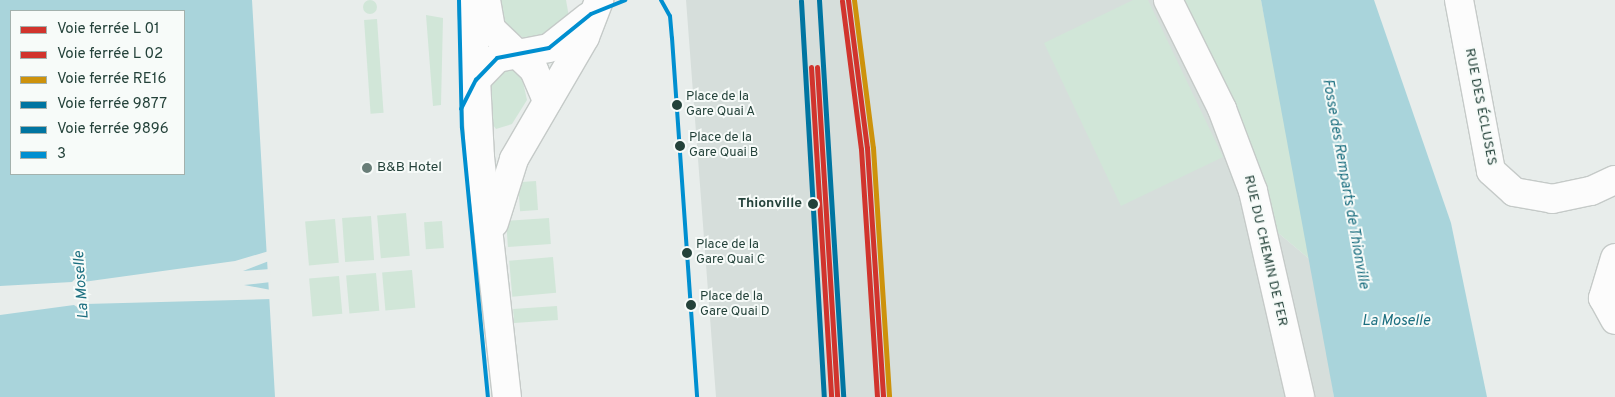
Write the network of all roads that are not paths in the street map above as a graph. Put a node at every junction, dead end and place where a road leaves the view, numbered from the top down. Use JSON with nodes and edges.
{"nodes":[{"id":1,"x":472,"y":0,"type":"edge"},
{"id":2,"x":486,"y":0,"type":"edge"},
{"id":3,"x":1168,"y":0,"type":"edge"},
{"id":4,"x":1459,"y":0,"type":"edge"},
{"id":5,"x":595,"y":7,"type":"edge"},
{"id":6,"x":516,"y":54,"type":"junction"},
{"id":7,"x":476,"y":80,"type":"junction"},
{"id":8,"x":547,"y":100,"type":"junction"},
{"id":9,"x":481,"y":142,"type":"junction"},
{"id":10,"x":514,"y":159,"type":"junction"},
{"id":11,"x":1615,"y":180,"type":"edge"},
{"id":12,"x":492,"y":232,"type":"junction"},
{"id":13,"x":1615,"y":258,"type":"edge"},
{"id":14,"x":1609,"y":309,"type":"edge"},
{"id":15,"x":507,"y":397,"type":"edge"},
{"id":16,"x":1300,"y":397,"type":"edge"}],
"edges":[{"from":1,"to":7,"type":"street"},
{"from":2,"to":6,"type":"street"},
{"from":3,"to":16,"type":"street","name":"RUE DU CHEMIN DE FER"},
{"from":4,"to":11,"type":"street","name":"RUE DES ÉCLUSES"},
{"from":5,"to":6,"type":"street"},
{"from":5,"to":8,"type":"street"},
{"from":6,"to":7,"type":"street"},
{"from":6,"to":8,"type":"street"},
{"from":7,"to":9,"type":"street"},
{"from":8,"to":10,"type":"street"},
{"from":9,"to":10,"type":"street"},
{"from":9,"to":12,"type":"street"},
{"from":10,"to":12,"type":"street"},
{"from":12,"to":15,"type":"street"},
{"from":13,"to":14,"type":"street"}]}
